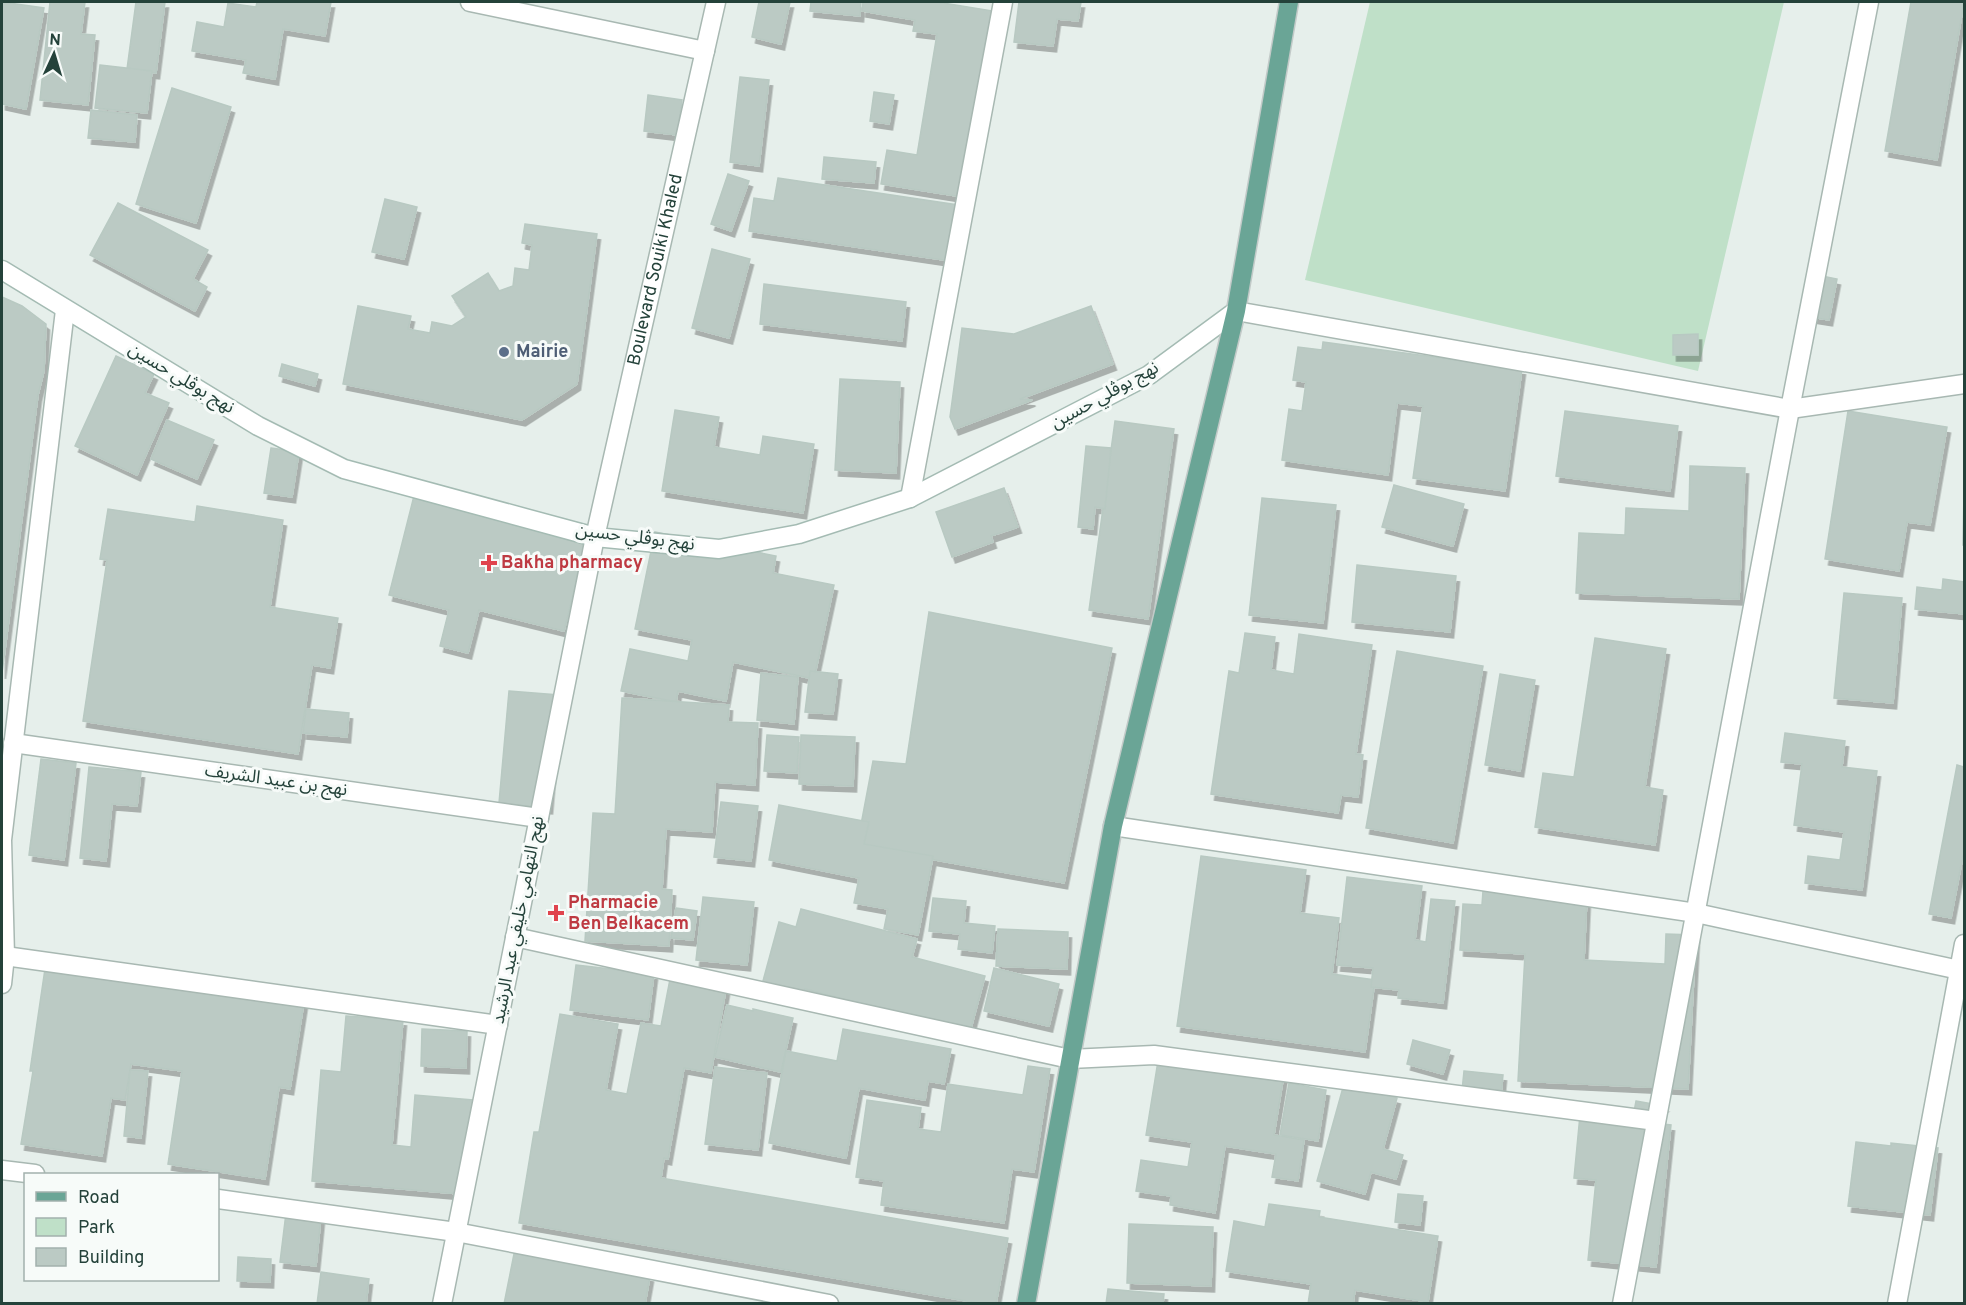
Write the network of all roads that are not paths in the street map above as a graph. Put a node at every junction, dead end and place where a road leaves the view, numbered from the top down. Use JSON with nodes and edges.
{"nodes":[{"id":1,"x":470,"y":2,"type":"edge"},
{"id":2,"x":716,"y":2,"type":"edge"},
{"id":3,"x":1003,"y":2,"type":"edge"},
{"id":4,"x":1289,"y":2,"type":"edge"},
{"id":5,"x":1869,"y":2,"type":"edge"},
{"id":6,"x":705,"y":51,"type":"junction"},
{"id":7,"x":2,"y":270,"type":"edge"},
{"id":8,"x":65,"y":310,"type":"junction"},
{"id":9,"x":1236,"y":311,"type":"junction"},
{"id":10,"x":1965,"y":384,"type":"edge"},
{"id":11,"x":1790,"y":409,"type":"junction"},
{"id":12,"x":910,"y":498,"type":"junction"},
{"id":13,"x":595,"y":537,"type":"junction"},
{"id":14,"x":13,"y":743,"type":"junction"},
{"id":15,"x":539,"y":818,"type":"junction"},
{"id":16,"x":1113,"y":826,"type":"junction"},
{"id":17,"x":1696,"y":913,"type":"junction"},
{"id":18,"x":515,"y":937,"type":"junction"},
{"id":19,"x":1965,"y":944,"type":"edge"},
{"id":20,"x":5,"y":957,"type":"junction"},
{"id":21,"x":1962,"y":970,"type":"edge"},
{"id":22,"x":2,"y":984,"type":"edge"},
{"id":23,"x":498,"y":1024,"type":"junction"},
{"id":24,"x":1070,"y":1059,"type":"junction"},
{"id":25,"x":1656,"y":1121,"type":"junction"},
{"id":26,"x":2,"y":1170,"type":"edge"},
{"id":27,"x":27,"y":1173,"type":"edge"},
{"id":28,"x":219,"y":1199,"type":"edge"},
{"id":29,"x":456,"y":1232,"type":"junction"},
{"id":30,"x":442,"y":1304,"type":"edge"},
{"id":31,"x":829,"y":1304,"type":"edge"},
{"id":32,"x":1026,"y":1304,"type":"edge"},
{"id":33,"x":1622,"y":1304,"type":"edge"},
{"id":34,"x":1898,"y":1304,"type":"edge"}],
"edges":[{"from":1,"to":6,"type":"street"},
{"from":2,"to":6,"type":"street","name":"Boulevard Souiki Khaled"},
{"from":3,"to":12,"type":"street"},
{"from":4,"to":9,"type":"main road"},
{"from":5,"to":11,"type":"street"},
{"from":6,"to":13,"type":"street","name":"Boulevard Souiki Khaled"},
{"from":7,"to":8,"type":"street","name":"نهج بوڨلي حسين"},
{"from":8,"to":13,"type":"street","name":"نهج بوڨلي حسين"},
{"from":8,"to":14,"type":"street"},
{"from":9,"to":11,"type":"street"},
{"from":9,"to":12,"type":"street","name":"نهج بوڨلي حسين"},
{"from":9,"to":16,"type":"main road"},
{"from":10,"to":11,"type":"street"},
{"from":11,"to":17,"type":"street"},
{"from":12,"to":13,"type":"street","name":"نهج بوڨلي حسين"},
{"from":13,"to":15,"type":"street","name":"نهج التهامي خليفي عبد الرشيد"},
{"from":14,"to":15,"type":"street","name":"نهج بن عبيد الشريف"},
{"from":14,"to":20,"type":"street"},
{"from":15,"to":18,"type":"street","name":"نهج التهامي خليفي عبد الرشيد"},
{"from":16,"to":17,"type":"street"},
{"from":16,"to":24,"type":"main road"},
{"from":17,"to":21,"type":"street"},
{"from":17,"to":25,"type":"street"},
{"from":18,"to":23,"type":"street","name":"نهج التهامي خليفي عبد الرشيد"},
{"from":18,"to":24,"type":"street"},
{"from":19,"to":21,"type":"street"},
{"from":20,"to":22,"type":"street"},
{"from":20,"to":23,"type":"street"},
{"from":21,"to":34,"type":"street"},
{"from":23,"to":29,"type":"street","name":"نهج التهامي خليفي عبد الرشيد"},
{"from":24,"to":25,"type":"street"},
{"from":24,"to":32,"type":"main road"},
{"from":25,"to":33,"type":"street"},
{"from":26,"to":27,"type":"street"},
{"from":28,"to":29,"type":"street"},
{"from":29,"to":30,"type":"street","name":"نهج التهامي خليفي عبد الرشيد"},
{"from":29,"to":31,"type":"street"}]}
